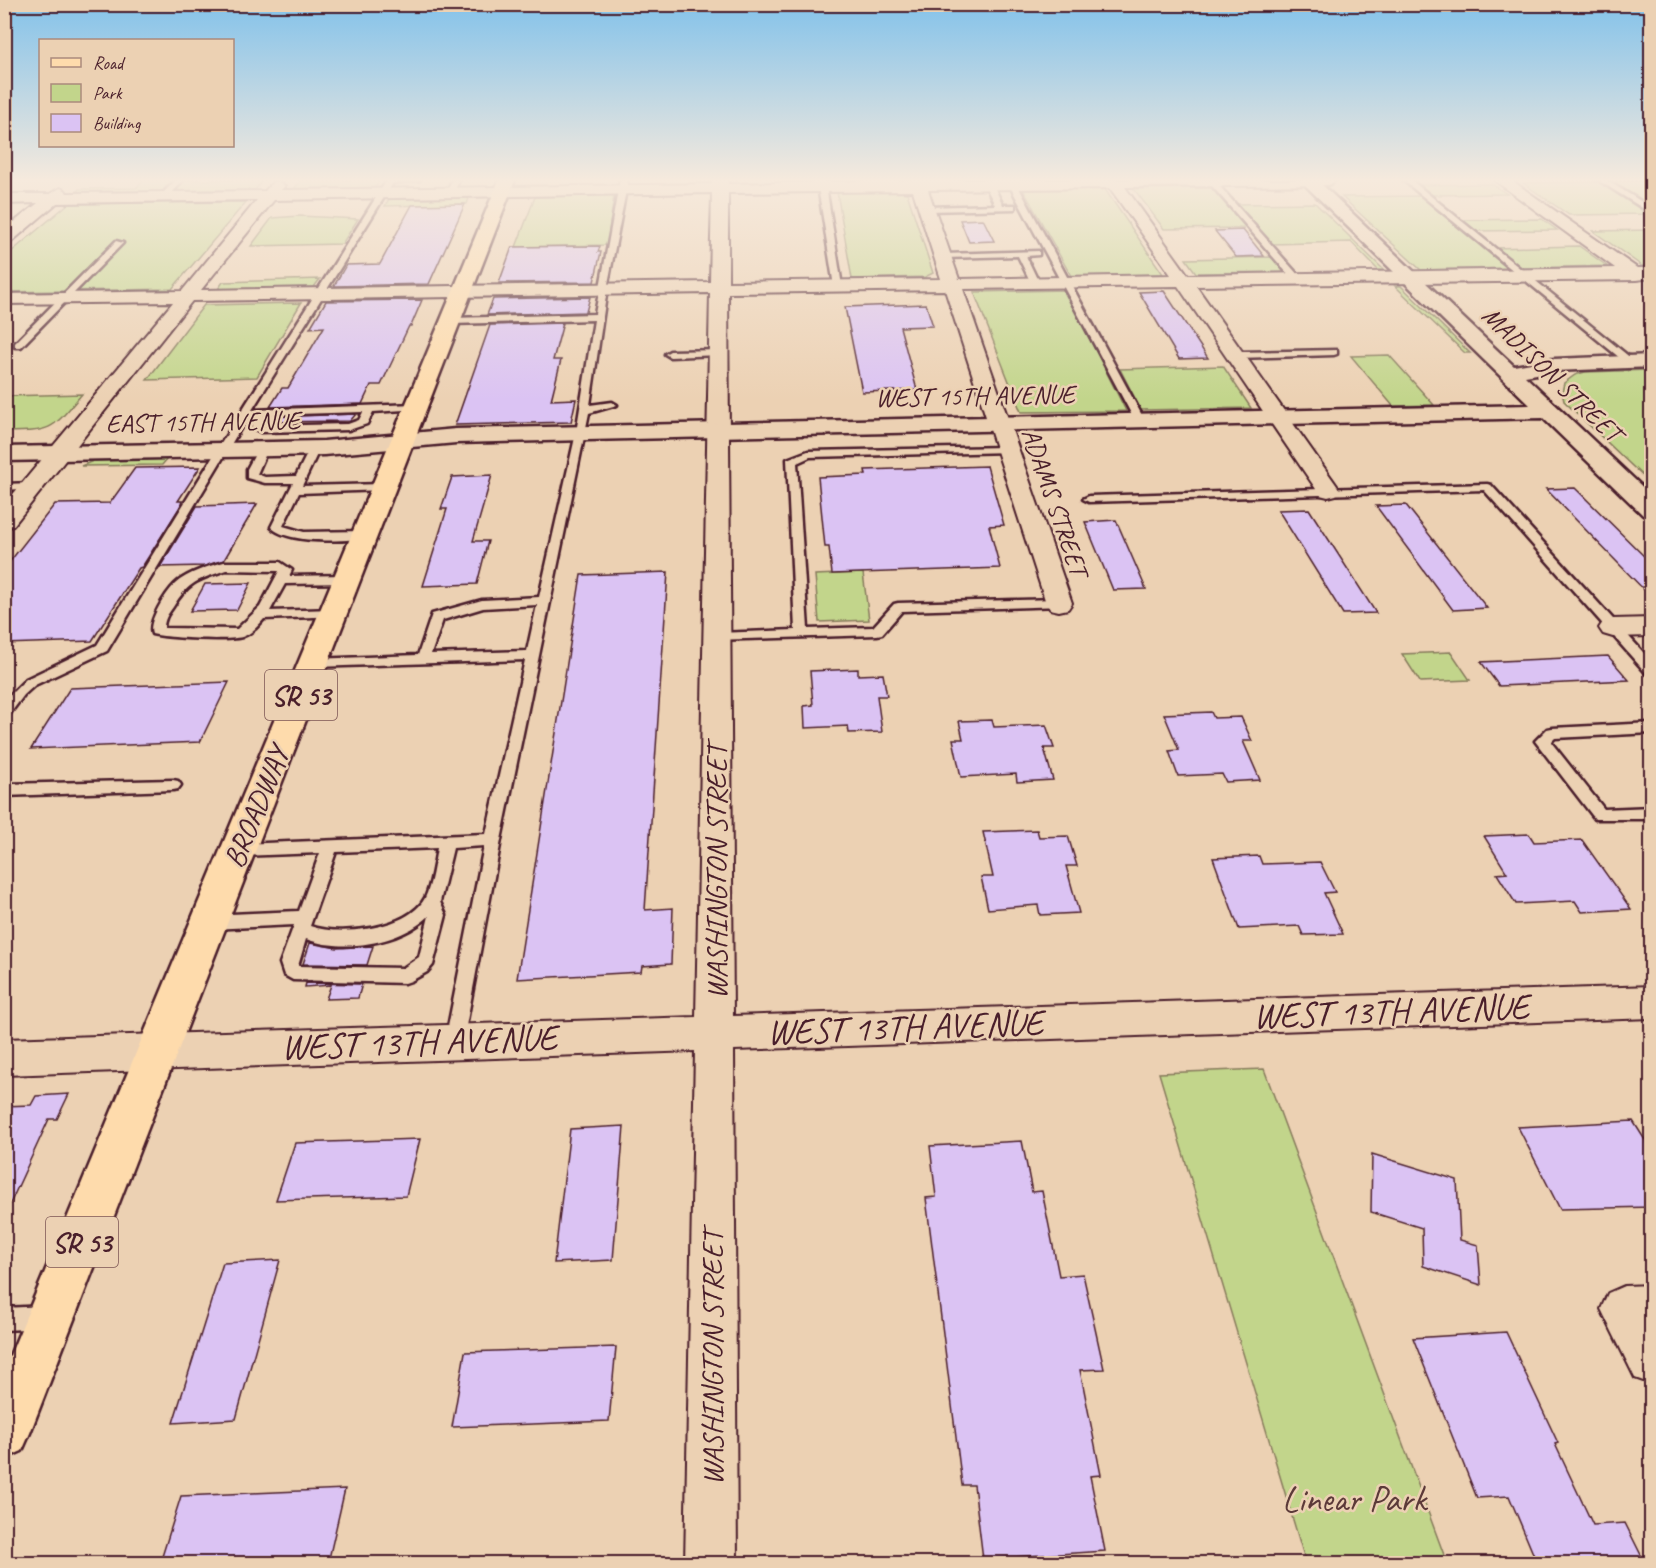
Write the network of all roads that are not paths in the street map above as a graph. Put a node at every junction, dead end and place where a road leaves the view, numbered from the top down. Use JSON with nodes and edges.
{"nodes":[{"id":1,"x":109,"y":253,"type":"edge"},
{"id":2,"x":222,"y":253,"type":"edge"},
{"id":3,"x":345,"y":253,"type":"edge"},
{"id":4,"x":478,"y":253,"type":"edge"},
{"id":5,"x":610,"y":253,"type":"edge"},
{"id":6,"x":719,"y":253,"type":"edge"},
{"id":7,"x":833,"y":253,"type":"edge"},
{"id":8,"x":943,"y":253,"type":"edge"},
{"id":9,"x":1051,"y":253,"type":"edge"},
{"id":10,"x":1163,"y":253,"type":"edge"},
{"id":11,"x":1274,"y":253,"type":"edge"},
{"id":12,"x":1384,"y":253,"type":"edge"},
{"id":13,"x":1495,"y":253,"type":"edge"},
{"id":14,"x":1605,"y":253,"type":"edge"},
{"id":15,"x":1021,"y":254,"type":"junction"},
{"id":16,"x":1036,"y":254,"type":"dead end"},
{"id":17,"x":944,"y":256,"type":"junction"},
{"id":18,"x":1633,"y":273,"type":"junction"},
{"id":19,"x":1652,"y":273,"type":"edge"},
{"id":20,"x":1522,"y":275,"type":"junction"},
{"id":21,"x":1408,"y":276,"type":"junction"},
{"id":22,"x":1297,"y":279,"type":"junction"},
{"id":23,"x":1183,"y":281,"type":"junction"},
{"id":24,"x":1035,"y":283,"type":"junction"},
{"id":25,"x":1067,"y":283,"type":"junction"},
{"id":26,"x":954,"y":285,"type":"junction"},
{"id":27,"x":838,"y":286,"type":"junction"},
{"id":28,"x":1652,"y":286,"type":"edge"},
{"id":29,"x":603,"y":289,"type":"junction"},
{"id":30,"x":463,"y":291,"type":"junction"},
{"id":31,"x":319,"y":294,"type":"junction"},
{"id":32,"x":187,"y":296,"type":"junction"},
{"id":33,"x":63,"y":298,"type":"junction"},
{"id":34,"x":719,"y":298,"type":"junction"},
{"id":35,"x":4,"y":299,"type":"edge"},
{"id":36,"x":599,"y":317,"type":"junction"},
{"id":37,"x":451,"y":321,"type":"junction"},
{"id":38,"x":18,"y":345,"type":"dead end"},
{"id":39,"x":719,"y":352,"type":"junction"},
{"id":40,"x":1334,"y":352,"type":"dead end"},
{"id":41,"x":670,"y":354,"type":"dead end"},
{"id":42,"x":1236,"y":355,"type":"junction"},
{"id":43,"x":1652,"y":361,"type":"edge"},
{"id":44,"x":1629,"y":362,"type":"junction"},
{"id":45,"x":1509,"y":373,"type":"junction"},
{"id":46,"x":612,"y":405,"type":"dead end"},
{"id":47,"x":416,"y":407,"type":"junction"},
{"id":48,"x":370,"y":408,"type":"junction"},
{"id":49,"x":1549,"y":411,"type":"junction"},
{"id":50,"x":261,"y":412,"type":"junction"},
{"id":51,"x":245,"y":413,"type":"junction"},
{"id":52,"x":1279,"y":418,"type":"junction"},
{"id":53,"x":1140,"y":421,"type":"junction"},
{"id":54,"x":582,"y":423,"type":"junction"},
{"id":55,"x":998,"y":425,"type":"junction"},
{"id":56,"x":336,"y":428,"type":"junction"},
{"id":57,"x":283,"y":429,"type":"junction"},
{"id":58,"x":718,"y":430,"type":"junction"},
{"id":59,"x":402,"y":442,"type":"junction"},
{"id":60,"x":320,"y":448,"type":"junction"},
{"id":61,"x":268,"y":449,"type":"junction"},
{"id":62,"x":222,"y":450,"type":"junction"},
{"id":63,"x":1006,"y":450,"type":"junction"},
{"id":64,"x":59,"y":453,"type":"junction"},
{"id":65,"x":4,"y":454,"type":"edge"},
{"id":66,"x":300,"y":479,"type":"junction"},
{"id":67,"x":33,"y":486,"type":"junction"},
{"id":68,"x":4,"y":487,"type":"edge"},
{"id":69,"x":384,"y":487,"type":"junction"},
{"id":70,"x":295,"y":490,"type":"junction"},
{"id":71,"x":1328,"y":490,"type":"junction"},
{"id":72,"x":1089,"y":498,"type":"dead end"},
{"id":73,"x":1652,"y":510,"type":"edge"},
{"id":74,"x":4,"y":520,"type":"edge"},
{"id":75,"x":365,"y":535,"type":"junction"},
{"id":76,"x":347,"y":579,"type":"junction"},
{"id":77,"x":282,"y":580,"type":"junction"},
{"id":78,"x":544,"y":601,"type":"junction"},
{"id":79,"x":1059,"y":603,"type":"joint"},
{"id":80,"x":334,"y":613,"type":"junction"},
{"id":81,"x":262,"y":615,"type":"junction"},
{"id":82,"x":1652,"y":627,"type":"edge"},
{"id":83,"x":1613,"y":628,"type":"junction"},
{"id":84,"x":802,"y":634,"type":"junction"},
{"id":85,"x":717,"y":637,"type":"junction"},
{"id":86,"x":533,"y":655,"type":"junction"},
{"id":87,"x":423,"y":659,"type":"junction"},
{"id":88,"x":314,"y":663,"type":"junction"},
{"id":89,"x":1652,"y":671,"type":"edge"},
{"id":90,"x":4,"y":712,"type":"edge"},
{"id":91,"x":1652,"y":728,"type":"edge"},
{"id":92,"x":173,"y":784,"type":"dead end"},
{"id":93,"x":4,"y":790,"type":"edge"},
{"id":94,"x":1652,"y":813,"type":"edge"},
{"id":95,"x":493,"y":840,"type":"junction"},
{"id":96,"x":446,"y":842,"type":"junction"},
{"id":97,"x":330,"y":846,"type":"junction"},
{"id":98,"x":239,"y":850,"type":"junction"},
{"id":99,"x":432,"y":903,"type":"junction"},
{"id":100,"x":210,"y":922,"type":"junction"},
{"id":101,"x":303,"y":924,"type":"junction"},
{"id":102,"x":1652,"y":1002,"type":"edge"},
{"id":103,"x":715,"y":1033,"type":"junction"},
{"id":104,"x":454,"y":1042,"type":"junction"},
{"id":105,"x":158,"y":1051,"type":"junction"},
{"id":106,"x":4,"y":1057,"type":"edge"},
{"id":107,"x":1652,"y":1308,"type":"edge"},
{"id":108,"x":51,"y":1317,"type":"junction"},
{"id":109,"x":4,"y":1319,"type":"edge"},
{"id":110,"x":1652,"y":1361,"type":"edge"},
{"id":111,"x":4,"y":1433,"type":"edge"},
{"id":112,"x":711,"y":1563,"type":"edge"}],
"edges":[{"from":1,"to":33,"type":"lane"},
{"from":2,"to":32,"type":"street"},
{"from":3,"to":31,"type":"lane"},
{"from":4,"to":30,"type":"main road","name":"BROADWAY","number":"SR 53"},
{"from":5,"to":29,"type":"lane"},
{"from":6,"to":34,"type":"street","name":"WASHINGTON STREET"},
{"from":7,"to":27,"type":"lane"},
{"from":8,"to":17,"type":"street","name":"ADAMS STREET"},
{"from":9,"to":25,"type":"lane"},
{"from":10,"to":23,"type":"street"},
{"from":11,"to":22,"type":"lane"},
{"from":12,"to":21,"type":"main road","name":"MADISON STREET"},
{"from":13,"to":20,"type":"lane"},
{"from":14,"to":18,"type":"street"},
{"from":15,"to":16,"type":"lane"},
{"from":15,"to":17,"type":"lane"},
{"from":15,"to":24,"type":"lane"},
{"from":17,"to":26,"type":"street","name":"ADAMS STREET"},
{"from":18,"to":19,"type":"street"},
{"from":18,"to":20,"type":"street"},
{"from":18,"to":28,"type":"street"},
{"from":20,"to":21,"type":"street"},
{"from":20,"to":44,"type":"lane"},
{"from":21,"to":22,"type":"street"},
{"from":21,"to":45,"type":"main road","name":"MADISON STREET"},
{"from":22,"to":23,"type":"street"},
{"from":23,"to":25,"type":"street"},
{"from":23,"to":42,"type":"street"},
{"from":24,"to":25,"type":"street"},
{"from":24,"to":26,"type":"street"},
{"from":25,"to":53,"type":"lane"},
{"from":26,"to":27,"type":"street"},
{"from":26,"to":55,"type":"street","name":"ADAMS STREET"},
{"from":27,"to":34,"type":"street"},
{"from":29,"to":30,"type":"street"},
{"from":29,"to":34,"type":"street"},
{"from":29,"to":36,"type":"lane"},
{"from":30,"to":31,"type":"street"},
{"from":30,"to":37,"type":"main road","name":"BROADWAY","number":"SR 53"},
{"from":31,"to":32,"type":"street"},
{"from":31,"to":51,"type":"lane"},
{"from":32,"to":33,"type":"street"},
{"from":32,"to":64,"type":"street"},
{"from":33,"to":35,"type":"street"},
{"from":33,"to":38,"type":"lane"},
{"from":34,"to":39,"type":"street","name":"WASHINGTON STREET"},
{"from":36,"to":37,"type":"lane"},
{"from":36,"to":54,"type":"lane"},
{"from":37,"to":47,"type":"main road","name":"BROADWAY","number":"SR 53"},
{"from":39,"to":41,"type":"lane"},
{"from":39,"to":58,"type":"street","name":"WASHINGTON STREET"},
{"from":40,"to":42,"type":"lane"},
{"from":42,"to":52,"type":"street"},
{"from":43,"to":44,"type":"main road"},
{"from":44,"to":45,"type":"main road"},
{"from":45,"to":49,"type":"main road","name":"MADISON STREET"},
{"from":46,"to":54,"type":"lane"},
{"from":47,"to":48,"type":"lane"},
{"from":47,"to":59,"type":"main road","name":"BROADWAY","number":"SR 53"},
{"from":48,"to":50,"type":"lane"},
{"from":48,"to":56,"type":"lane"},
{"from":49,"to":52,"type":"main road","name":"WEST 15TH AVENUE"},
{"from":49,"to":73,"type":"main road","name":"MADISON STREET"},
{"from":50,"to":51,"type":"lane"},
{"from":50,"to":57,"type":"lane"},
{"from":51,"to":62,"type":"lane"},
{"from":52,"to":53,"type":"main road","name":"WEST 15TH AVENUE"},
{"from":52,"to":71,"type":"street"},
{"from":53,"to":55,"type":"main road","name":"WEST 15TH AVENUE"},
{"from":54,"to":58,"type":"main road","name":"WEST 15TH AVENUE"},
{"from":54,"to":59,"type":"main road","name":"WEST 15TH AVENUE"},
{"from":54,"to":78,"type":"lane"},
{"from":55,"to":58,"type":"main road","name":"WEST 15TH AVENUE"},
{"from":55,"to":63,"type":"street","name":"ADAMS STREET"},
{"from":56,"to":57,"type":"lane"},
{"from":56,"to":60,"type":"lane"},
{"from":57,"to":61,"type":"lane"},
{"from":58,"to":85,"type":"street","name":"WASHINGTON STREET"},
{"from":59,"to":60,"type":"main road","name":"EAST 15TH AVENUE"},
{"from":59,"to":69,"type":"main road","name":"BROADWAY","number":"SR 53"},
{"from":60,"to":61,"type":"main road","name":"EAST 15TH AVENUE"},
{"from":60,"to":66,"type":"lane"},
{"from":61,"to":62,"type":"main road","name":"EAST 15TH AVENUE"},
{"from":61,"to":66,"type":"lane"},
{"from":62,"to":64,"type":"main road","name":"EAST 15TH AVENUE"},
{"from":62,"to":90,"type":"lane"},
{"from":63,"to":79,"type":"street","name":"ADAMS STREET"},
{"from":63,"to":84,"type":"lane"},
{"from":64,"to":65,"type":"main road","name":"EAST 15TH AVENUE"},
{"from":64,"to":67,"type":"street"},
{"from":66,"to":70,"type":"lane"},
{"from":67,"to":68,"type":"lane"},
{"from":67,"to":74,"type":"street"},
{"from":69,"to":70,"type":"lane"},
{"from":69,"to":75,"type":"main road","name":"BROADWAY","number":"SR 53"},
{"from":70,"to":75,"type":"lane"},
{"from":71,"to":72,"type":"lane"},
{"from":71,"to":83,"type":"lane"},
{"from":75,"to":76,"type":"main road","name":"BROADWAY","number":"SR 53"},
{"from":76,"to":77,"type":"lane"},
{"from":76,"to":80,"type":"main road","name":"BROADWAY","number":"SR 53"},
{"from":77,"to":81,"type":"lane"},
{"from":77,"to":81,"type":"lane"},
{"from":78,"to":86,"type":"lane"},
{"from":78,"to":87,"type":"lane"},
{"from":79,"to":84,"type":"lane"},
{"from":80,"to":81,"type":"lane"},
{"from":80,"to":88,"type":"main road","name":"BROADWAY","number":"SR 53"},
{"from":82,"to":83,"type":"street"},
{"from":83,"to":89,"type":"lane"},
{"from":84,"to":85,"type":"lane"},
{"from":85,"to":103,"type":"street","name":"WASHINGTON STREET"},
{"from":86,"to":87,"type":"lane"},
{"from":86,"to":95,"type":"lane"},
{"from":87,"to":88,"type":"lane"},
{"from":88,"to":98,"type":"main road","name":"BROADWAY","number":"SR 53"},
{"from":91,"to":94,"type":"lane"},
{"from":92,"to":93,"type":"lane"},
{"from":95,"to":96,"type":"lane"},
{"from":95,"to":104,"type":"lane"},
{"from":96,"to":97,"type":"lane"},
{"from":96,"to":99,"type":"lane"},
{"from":97,"to":98,"type":"lane"},
{"from":97,"to":101,"type":"lane"},
{"from":98,"to":100,"type":"main road","name":"BROADWAY","number":"SR 53"},
{"from":99,"to":101,"type":"lane"},
{"from":99,"to":101,"type":"lane"},
{"from":100,"to":101,"type":"lane"},
{"from":100,"to":105,"type":"main road","name":"BROADWAY","number":"SR 53"},
{"from":102,"to":103,"type":"street","name":"WEST 13TH AVENUE"},
{"from":103,"to":104,"type":"street","name":"WEST 13TH AVENUE"},
{"from":103,"to":112,"type":"street","name":"WASHINGTON STREET"},
{"from":104,"to":105,"type":"street","name":"WEST 13TH AVENUE"},
{"from":105,"to":106,"type":"street","name":"WEST 13TH AVENUE"},
{"from":105,"to":108,"type":"main road","name":"BROADWAY","number":"SR 53"},
{"from":107,"to":110,"type":"street"},
{"from":108,"to":109,"type":"lane"},
{"from":108,"to":111,"type":"main road","name":"BROADWAY","number":"SR 53"}]}
